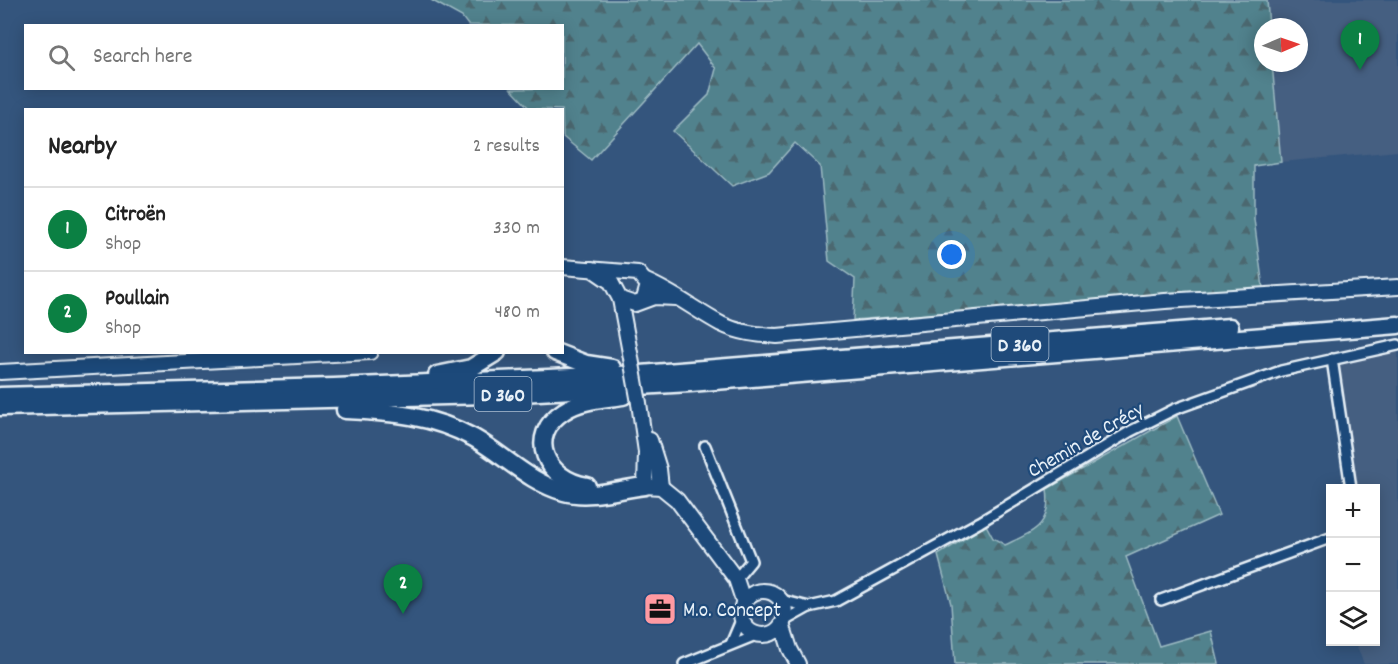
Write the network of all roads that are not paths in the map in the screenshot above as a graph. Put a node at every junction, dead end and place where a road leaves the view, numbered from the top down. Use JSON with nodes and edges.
{"nodes":[{"id":1,"x":564,"y":267,"type":"edge"},
{"id":2,"x":590,"y":267,"type":"junction"},
{"id":3,"x":627,"y":273,"type":"junction"},
{"id":4,"x":646,"y":281,"type":"junction"},
{"id":5,"x":1398,"y":287,"type":"edge"},
{"id":6,"x":618,"y":295,"type":"junction"},
{"id":7,"x":641,"y":301,"type":"junction"},
{"id":8,"x":687,"y":302,"type":"junction"},
{"id":9,"x":1398,"y":314,"type":"edge"},
{"id":10,"x":1398,"y":325,"type":"edge"},
{"id":11,"x":628,"y":343,"type":"junction"},
{"id":12,"x":1398,"y":345,"type":"edge"},
{"id":13,"x":333,"y":354,"type":"edge"},
{"id":14,"x":494,"y":354,"type":"edge"},
{"id":15,"x":560,"y":354,"type":"edge"},
{"id":16,"x":1332,"y":360,"type":"junction"},
{"id":17,"x":0,"y":372,"type":"edge"},
{"id":18,"x":641,"y":374,"type":"junction"},
{"id":19,"x":690,"y":383,"type":"junction"},
{"id":20,"x":334,"y":387,"type":"junction"},
{"id":21,"x":0,"y":396,"type":"edge"},
{"id":22,"x":317,"y":401,"type":"junction"},
{"id":23,"x":0,"y":407,"type":"edge"},
{"id":24,"x":705,"y":446,"type":"dead end"},
{"id":25,"x":1350,"y":484,"type":"edge"},
{"id":26,"x":653,"y":487,"type":"junction"},
{"id":27,"x":612,"y":490,"type":"junction"},
{"id":28,"x":1326,"y":539,"type":"edge"},
{"id":29,"x":736,"y":579,"type":"junction"},
{"id":30,"x":760,"y":591,"type":"junction"},
{"id":31,"x":781,"y":600,"type":"junction"},
{"id":32,"x":1161,"y":600,"type":"dead end"},
{"id":33,"x":744,"y":603,"type":"junction"},
{"id":34,"x":809,"y":607,"type":"junction"},
{"id":35,"x":742,"y":618,"type":"junction"},
{"id":36,"x":783,"y":622,"type":"junction"},
{"id":37,"x":758,"y":634,"type":"junction"},
{"id":38,"x":731,"y":644,"type":"junction"},
{"id":39,"x":684,"y":664,"type":"edge"},
{"id":40,"x":798,"y":664,"type":"edge"}],
"edges":[{"from":1,"to":2,"type":"street"},
{"from":2,"to":3,"type":"street"},
{"from":2,"to":6,"type":"street"},
{"from":3,"to":4,"type":"street"},
{"from":3,"to":6,"type":"street"},
{"from":4,"to":7,"type":"street"},
{"from":4,"to":8,"type":"street"},
{"from":5,"to":8,"type":"street"},
{"from":6,"to":7,"type":"street"},
{"from":6,"to":11,"type":"street"},
{"from":7,"to":8,"type":"street"},
{"from":7,"to":11,"type":"street"},
{"from":9,"to":18,"type":"highway","number":"D 360"},
{"from":10,"to":19,"type":"highway","number":"D 360"},
{"from":11,"to":26,"type":"street","bridge":true},
{"from":12,"to":16,"type":"street","name":"Chemin de Crécy"},
{"from":13,"to":17,"type":"street"},
{"from":14,"to":20,"type":"highway"},
{"from":15,"to":18,"type":"highway"},
{"from":16,"to":25,"type":"street"},
{"from":16,"to":34,"type":"street","name":"Chemin de Crécy"},
{"from":18,"to":20,"type":"highway","number":"D 360"},
{"from":19,"to":22,"type":"highway","number":"D 360"},
{"from":19,"to":27,"type":"highway"},
{"from":20,"to":21,"type":"highway","number":"D 360"},
{"from":22,"to":23,"type":"highway","number":"D 360"},
{"from":22,"to":27,"type":"highway"},
{"from":24,"to":29,"type":"street"},
{"from":26,"to":27,"type":"highway"},
{"from":26,"to":29,"type":"street"},
{"from":28,"to":32,"type":"street"},
{"from":29,"to":30,"type":"street"},
{"from":29,"to":33,"type":"street"},
{"from":30,"to":31,"type":"street"},
{"from":30,"to":33,"type":"street"},
{"from":31,"to":34,"type":"street","name":"Chemin de Crécy"},
{"from":31,"to":36,"type":"street"},
{"from":33,"to":35,"type":"street"},
{"from":34,"to":36,"type":"street","name":"Chemin de Crécy"},
{"from":35,"to":37,"type":"street"},
{"from":35,"to":38,"type":"street"},
{"from":36,"to":37,"type":"street"},
{"from":36,"to":40,"type":"street"},
{"from":37,"to":38,"type":"street"},
{"from":38,"to":39,"type":"street"}]}
